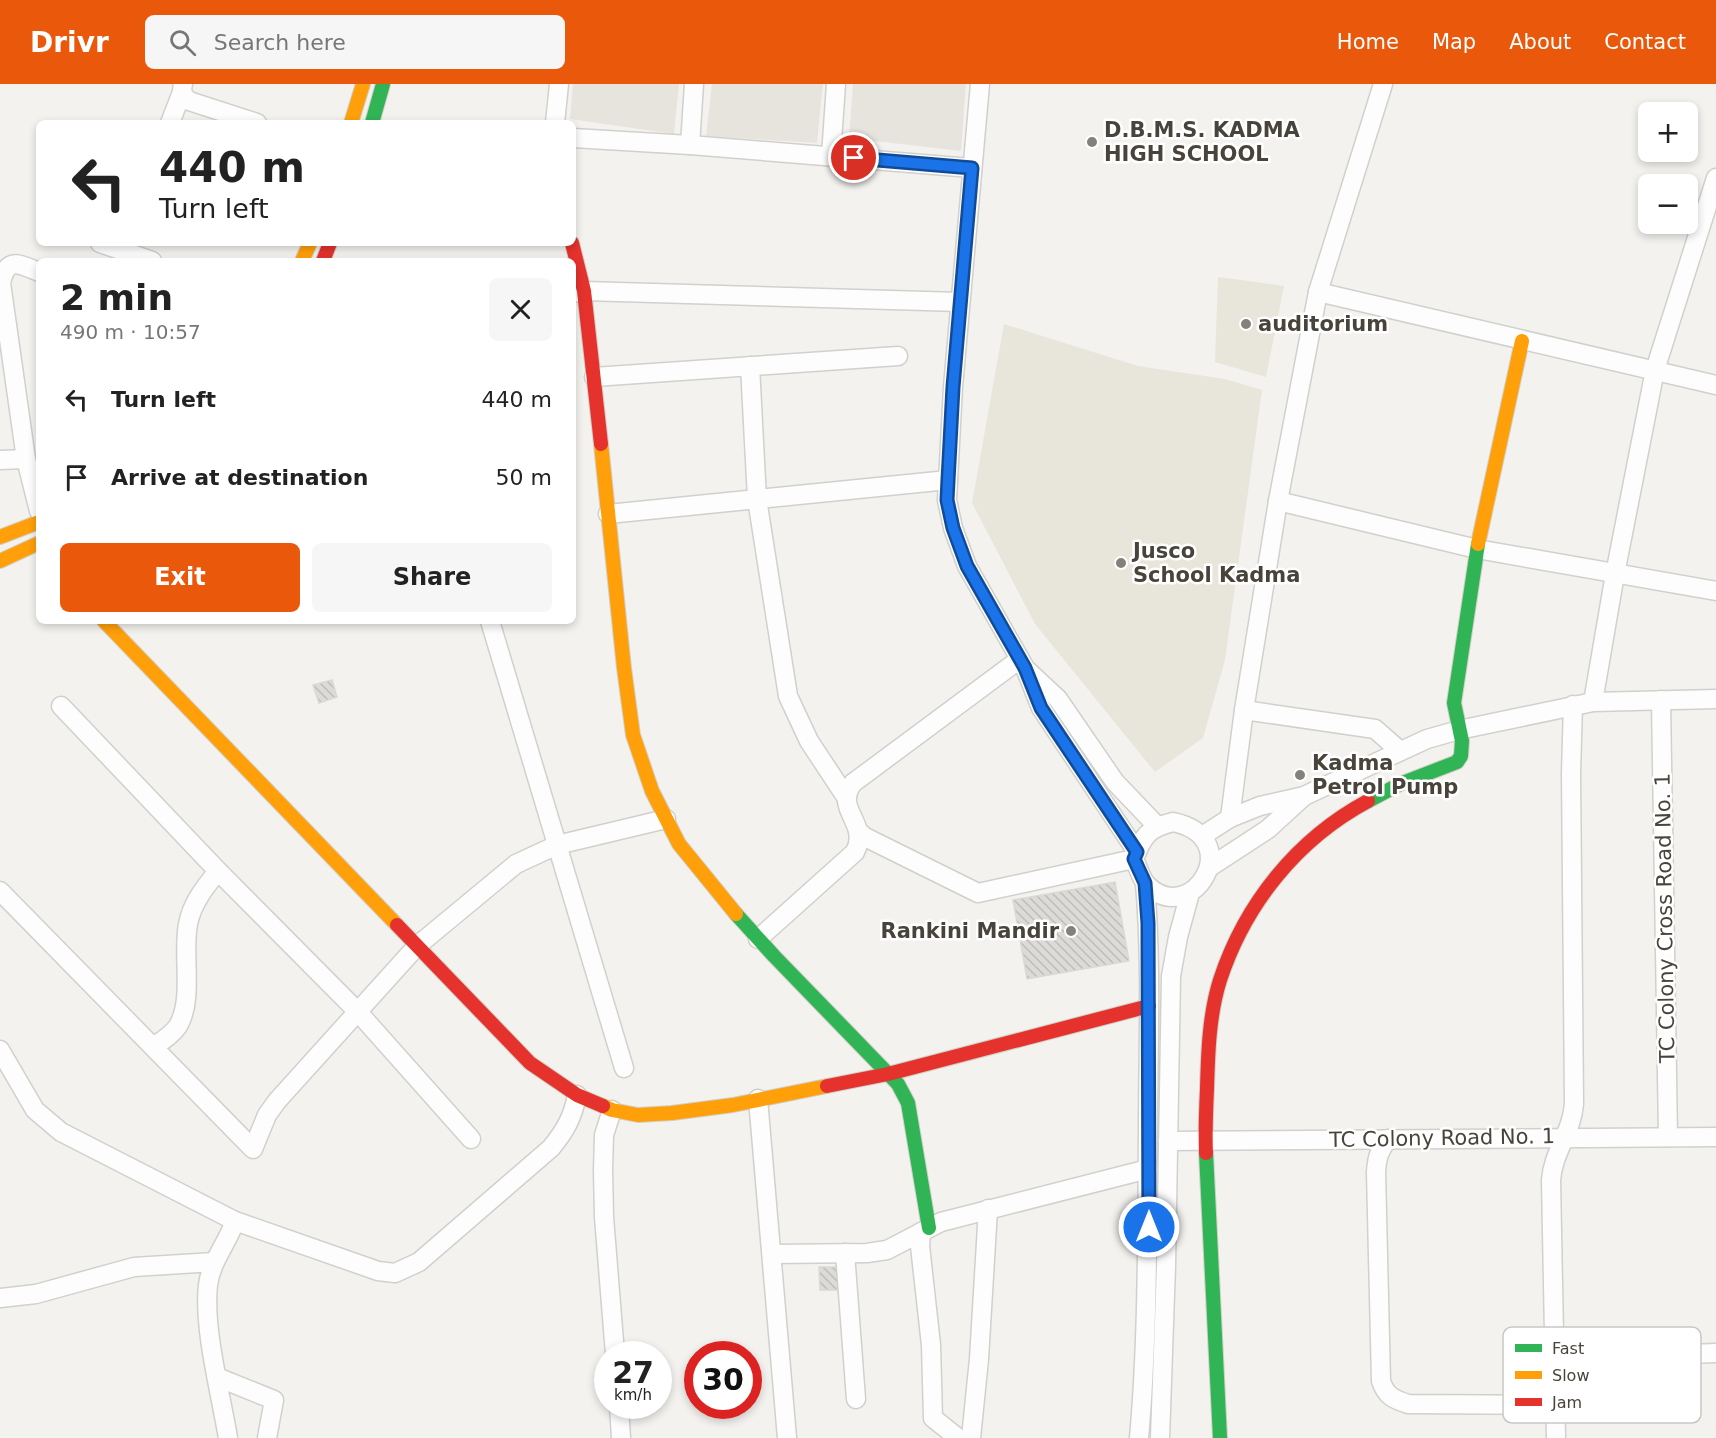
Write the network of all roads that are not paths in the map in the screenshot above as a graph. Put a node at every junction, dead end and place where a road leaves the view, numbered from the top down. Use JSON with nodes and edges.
{"nodes":[{"id":1,"x":363,"y":84,"type":"edge"},
{"id":2,"x":383,"y":84,"type":"edge"},
{"id":3,"x":559,"y":84,"type":"edge"},
{"id":4,"x":694,"y":84,"type":"edge"},
{"id":5,"x":836,"y":84,"type":"edge"},
{"id":6,"x":980,"y":84,"type":"edge"},
{"id":7,"x":1383,"y":84,"type":"edge"},
{"id":8,"x":183,"y":88,"type":"edge"},
{"id":9,"x":171,"y":120,"type":"edge"},
{"id":10,"x":248,"y":120,"type":"edge"},
{"id":11,"x":352,"y":120,"type":"edge"},
{"id":12,"x":373,"y":120,"type":"edge"},
{"id":13,"x":555,"y":120,"type":"edge"},
{"id":14,"x":576,"y":138,"type":"edge"},
{"id":15,"x":690,"y":145,"type":"junction"},
{"id":16,"x":831,"y":156,"type":"junction"},
{"id":17,"x":972,"y":168,"type":"junction"},
{"id":18,"x":1716,"y":178,"type":"edge"},
{"id":19,"x":109,"y":246,"type":"edge"},
{"id":20,"x":143,"y":258,"type":"edge"},
{"id":21,"x":36,"y":271,"type":"edge"},
{"id":22,"x":576,"y":271,"type":"edge"},
{"id":23,"x":579,"y":292,"type":"edge"},
{"id":24,"x":1318,"y":292,"type":"junction"},
{"id":25,"x":960,"y":303,"type":"junction"},
{"id":26,"x":1522,"y":340,"type":"junction"},
{"id":27,"x":898,"y":356,"type":"dead end"},
{"id":28,"x":750,"y":366,"type":"junction"},
{"id":29,"x":1654,"y":370,"type":"junction"},
{"id":30,"x":594,"y":377,"type":"junction"},
{"id":31,"x":1716,"y":385,"type":"edge"},
{"id":32,"x":26,"y":459,"type":"junction"},
{"id":33,"x":0,"y":460,"type":"edge"},
{"id":34,"x":948,"y":480,"type":"junction"},
{"id":35,"x":757,"y":499,"type":"junction"},
{"id":36,"x":36,"y":500,"type":"edge"},
{"id":37,"x":1278,"y":501,"type":"junction"},
{"id":38,"x":608,"y":514,"type":"junction"},
{"id":39,"x":36,"y":523,"type":"edge"},
{"id":40,"x":20,"y":530,"type":"junction"},
{"id":41,"x":0,"y":537,"type":"edge"},
{"id":42,"x":36,"y":547,"type":"edge"},
{"id":43,"x":36,"y":548,"type":"edge"},
{"id":44,"x":1477,"y":549,"type":"junction"},
{"id":45,"x":0,"y":561,"type":"edge"},
{"id":46,"x":1615,"y":574,"type":"junction"},
{"id":47,"x":1716,"y":591,"type":"edge"},
{"id":48,"x":107,"y":624,"type":"edge"},
{"id":49,"x":491,"y":624,"type":"edge"},
{"id":50,"x":1022,"y":663,"type":"junction"},
{"id":51,"x":1716,"y":699,"type":"edge"},
{"id":52,"x":1661,"y":700,"type":"junction"},
{"id":53,"x":1593,"y":702,"type":"junction"},
{"id":54,"x":1573,"y":705,"type":"junction"},
{"id":55,"x":61,"y":706,"type":"dead end"},
{"id":56,"x":1244,"y":710,"type":"junction"},
{"id":57,"x":1459,"y":730,"type":"junction"},
{"id":58,"x":1400,"y":751,"type":"junction"},
{"id":59,"x":1304,"y":796,"type":"junction"},
{"id":60,"x":846,"y":797,"type":"junction"},
{"id":61,"x":1230,"y":818,"type":"junction"},
{"id":62,"x":666,"y":819,"type":"junction"},
{"id":63,"x":1157,"y":826,"type":"junction"},
{"id":64,"x":858,"y":831,"type":"junction"},
{"id":65,"x":1202,"y":836,"type":"junction"},
{"id":66,"x":557,"y":845,"type":"junction"},
{"id":67,"x":1136,"y":856,"type":"junction"},
{"id":68,"x":1210,"y":867,"type":"junction"},
{"id":69,"x":218,"y":871,"type":"junction"},
{"id":70,"x":1145,"y":883,"type":"junction"},
{"id":71,"x":0,"y":891,"type":"edge"},
{"id":72,"x":1190,"y":892,"type":"junction"},
{"id":73,"x":758,"y":939,"type":"junction"},
{"id":74,"x":417,"y":945,"type":"junction"},
{"id":75,"x":1149,"y":1006,"type":"junction"},
{"id":76,"x":357,"y":1012,"type":"junction"},
{"id":77,"x":153,"y":1047,"type":"junction"},
{"id":78,"x":0,"y":1050,"type":"edge"},
{"id":79,"x":624,"y":1068,"type":"dead end"},
{"id":80,"x":888,"y":1074,"type":"junction"},
{"id":81,"x":578,"y":1095,"type":"junction"},
{"id":82,"x":758,"y":1100,"type":"junction"},
{"id":83,"x":612,"y":1110,"type":"junction"},
{"id":84,"x":1565,"y":1137,"type":"junction"},
{"id":85,"x":1668,"y":1137,"type":"junction"},
{"id":86,"x":1716,"y":1137,"type":"edge"},
{"id":87,"x":471,"y":1139,"type":"dead end"},
{"id":88,"x":1388,"y":1139,"type":"junction"},
{"id":89,"x":1168,"y":1141,"type":"junction"},
{"id":90,"x":1205,"y":1141,"type":"junction"},
{"id":91,"x":1148,"y":1169,"type":"junction"},
{"id":92,"x":988,"y":1209,"type":"junction"},
{"id":93,"x":235,"y":1221,"type":"junction"},
{"id":94,"x":925,"y":1230,"type":"junction"},
{"id":95,"x":845,"y":1253,"type":"junction"},
{"id":96,"x":772,"y":1254,"type":"junction"},
{"id":97,"x":214,"y":1262,"type":"junction"},
{"id":98,"x":0,"y":1298,"type":"edge"},
{"id":99,"x":1553,"y":1327,"type":"edge"},
{"id":100,"x":614,"y":1341,"type":"edge"},
{"id":101,"x":1716,"y":1353,"type":"edge"},
{"id":102,"x":1701,"y":1354,"type":"edge"},
{"id":103,"x":217,"y":1377,"type":"junction"},
{"id":104,"x":856,"y":1399,"type":"dead end"},
{"id":105,"x":1503,"y":1405,"type":"edge"},
{"id":106,"x":620,"y":1419,"type":"edge"},
{"id":107,"x":1556,"y":1423,"type":"edge"},
{"id":108,"x":952,"y":1436,"type":"edge"},
{"id":109,"x":228,"y":1438,"type":"edge"},
{"id":110,"x":267,"y":1438,"type":"edge"},
{"id":111,"x":621,"y":1438,"type":"edge"},
{"id":112,"x":787,"y":1438,"type":"edge"},
{"id":113,"x":971,"y":1438,"type":"edge"},
{"id":114,"x":1139,"y":1438,"type":"edge"},
{"id":115,"x":1161,"y":1438,"type":"edge"},
{"id":116,"x":1220,"y":1438,"type":"edge"},
{"id":117,"x":1556,"y":1438,"type":"edge"}],
"edges":[{"from":1,"to":11,"type":"street"},
{"from":2,"to":12,"type":"street"},
{"from":3,"to":13,"type":"street"},
{"from":4,"to":15,"type":"street"},
{"from":5,"to":16,"type":"street"},
{"from":6,"to":17,"type":"street"},
{"from":7,"to":24,"type":"street"},
{"from":8,"to":9,"type":"street"},
{"from":8,"to":10,"type":"street"},
{"from":14,"to":15,"type":"street"},
{"from":15,"to":16,"type":"street"},
{"from":16,"to":17,"type":"street"},
{"from":17,"to":25,"type":"street"},
{"from":18,"to":29,"type":"street"},
{"from":19,"to":20,"type":"street"},
{"from":21,"to":32,"type":"street"},
{"from":22,"to":23,"type":"street"},
{"from":23,"to":25,"type":"street"},
{"from":23,"to":30,"type":"street"},
{"from":24,"to":26,"type":"street"},
{"from":24,"to":37,"type":"street"},
{"from":25,"to":34,"type":"street"},
{"from":26,"to":29,"type":"street"},
{"from":26,"to":44,"type":"street"},
{"from":27,"to":28,"type":"street"},
{"from":28,"to":30,"type":"street"},
{"from":28,"to":35,"type":"street"},
{"from":29,"to":31,"type":"street"},
{"from":29,"to":46,"type":"street"},
{"from":30,"to":38,"type":"street"},
{"from":32,"to":33,"type":"street"},
{"from":32,"to":36,"type":"street"},
{"from":34,"to":35,"type":"street"},
{"from":34,"to":50,"type":"street"},
{"from":35,"to":38,"type":"street"},
{"from":35,"to":60,"type":"street"},
{"from":37,"to":44,"type":"street"},
{"from":37,"to":56,"type":"street"},
{"from":38,"to":62,"type":"street"},
{"from":39,"to":40,"type":"street"},
{"from":40,"to":41,"type":"street"},
{"from":40,"to":42,"type":"street"},
{"from":43,"to":45,"type":"street"},
{"from":44,"to":46,"type":"street"},
{"from":44,"to":57,"type":"street"},
{"from":46,"to":47,"type":"street"},
{"from":46,"to":53,"type":"street"},
{"from":48,"to":74,"type":"street"},
{"from":49,"to":66,"type":"street"},
{"from":50,"to":60,"type":"street"},
{"from":50,"to":63,"type":"street"},
{"from":50,"to":67,"type":"street"},
{"from":51,"to":52,"type":"street"},
{"from":52,"to":53,"type":"street"},
{"from":52,"to":85,"type":"street","name":"TC Colony Cross Road No. 1"},
{"from":53,"to":54,"type":"street"},
{"from":54,"to":57,"type":"street"},
{"from":54,"to":84,"type":"street"},
{"from":55,"to":69,"type":"street"},
{"from":56,"to":58,"type":"street"},
{"from":56,"to":61,"type":"street"},
{"from":57,"to":58,"type":"street"},
{"from":57,"to":90,"type":"street"},
{"from":58,"to":59,"type":"street"},
{"from":59,"to":61,"type":"street"},
{"from":59,"to":68,"type":"street"},
{"from":60,"to":64,"type":"street"},
{"from":61,"to":65,"type":"street"},
{"from":62,"to":66,"type":"street"},
{"from":62,"to":73,"type":"street"},
{"from":63,"to":65,"type":"street"},
{"from":63,"to":67,"type":"street"},
{"from":64,"to":67,"type":"street"},
{"from":64,"to":73,"type":"street"},
{"from":65,"to":68,"type":"street"},
{"from":66,"to":74,"type":"street"},
{"from":66,"to":79,"type":"street"},
{"from":67,"to":70,"type":"street"},
{"from":68,"to":72,"type":"street"},
{"from":69,"to":76,"type":"street"},
{"from":69,"to":77,"type":"street"},
{"from":70,"to":72,"type":"street"},
{"from":70,"to":75,"type":"street"},
{"from":71,"to":77,"type":"street"},
{"from":72,"to":89,"type":"street"},
{"from":73,"to":80,"type":"street"},
{"from":74,"to":76,"type":"street"},
{"from":74,"to":81,"type":"street"},
{"from":75,"to":80,"type":"street"},
{"from":75,"to":91,"type":"street"},
{"from":76,"to":77,"type":"street"},
{"from":76,"to":87,"type":"street"},
{"from":78,"to":93,"type":"street"},
{"from":80,"to":82,"type":"street"},
{"from":80,"to":94,"type":"street"},
{"from":81,"to":83,"type":"street"},
{"from":81,"to":93,"type":"street"},
{"from":82,"to":83,"type":"street"},
{"from":82,"to":96,"type":"street"},
{"from":83,"to":100,"type":"street"},
{"from":84,"to":85,"type":"street","name":"TC Colony Road No. 1"},
{"from":84,"to":88,"type":"street","name":"TC Colony Road No. 1"},
{"from":84,"to":99,"type":"street"},
{"from":85,"to":86,"type":"street","name":"TC Colony Road No. 1"},
{"from":88,"to":90,"type":"street","name":"TC Colony Road No. 1"},
{"from":88,"to":105,"type":"street"},
{"from":89,"to":90,"type":"street","name":"TC Colony Road No. 1"},
{"from":89,"to":115,"type":"street"},
{"from":90,"to":116,"type":"street"},
{"from":91,"to":92,"type":"street"},
{"from":91,"to":114,"type":"street"},
{"from":92,"to":94,"type":"street"},
{"from":92,"to":113,"type":"street"},
{"from":93,"to":97,"type":"street"},
{"from":94,"to":95,"type":"street"},
{"from":94,"to":108,"type":"street"},
{"from":95,"to":96,"type":"street"},
{"from":95,"to":104,"type":"street"},
{"from":96,"to":112,"type":"street"},
{"from":97,"to":98,"type":"street"},
{"from":97,"to":103,"type":"street"},
{"from":101,"to":102,"type":"street"},
{"from":103,"to":109,"type":"street"},
{"from":103,"to":110,"type":"street"},
{"from":106,"to":111,"type":"street"},
{"from":107,"to":117,"type":"street"}]}
